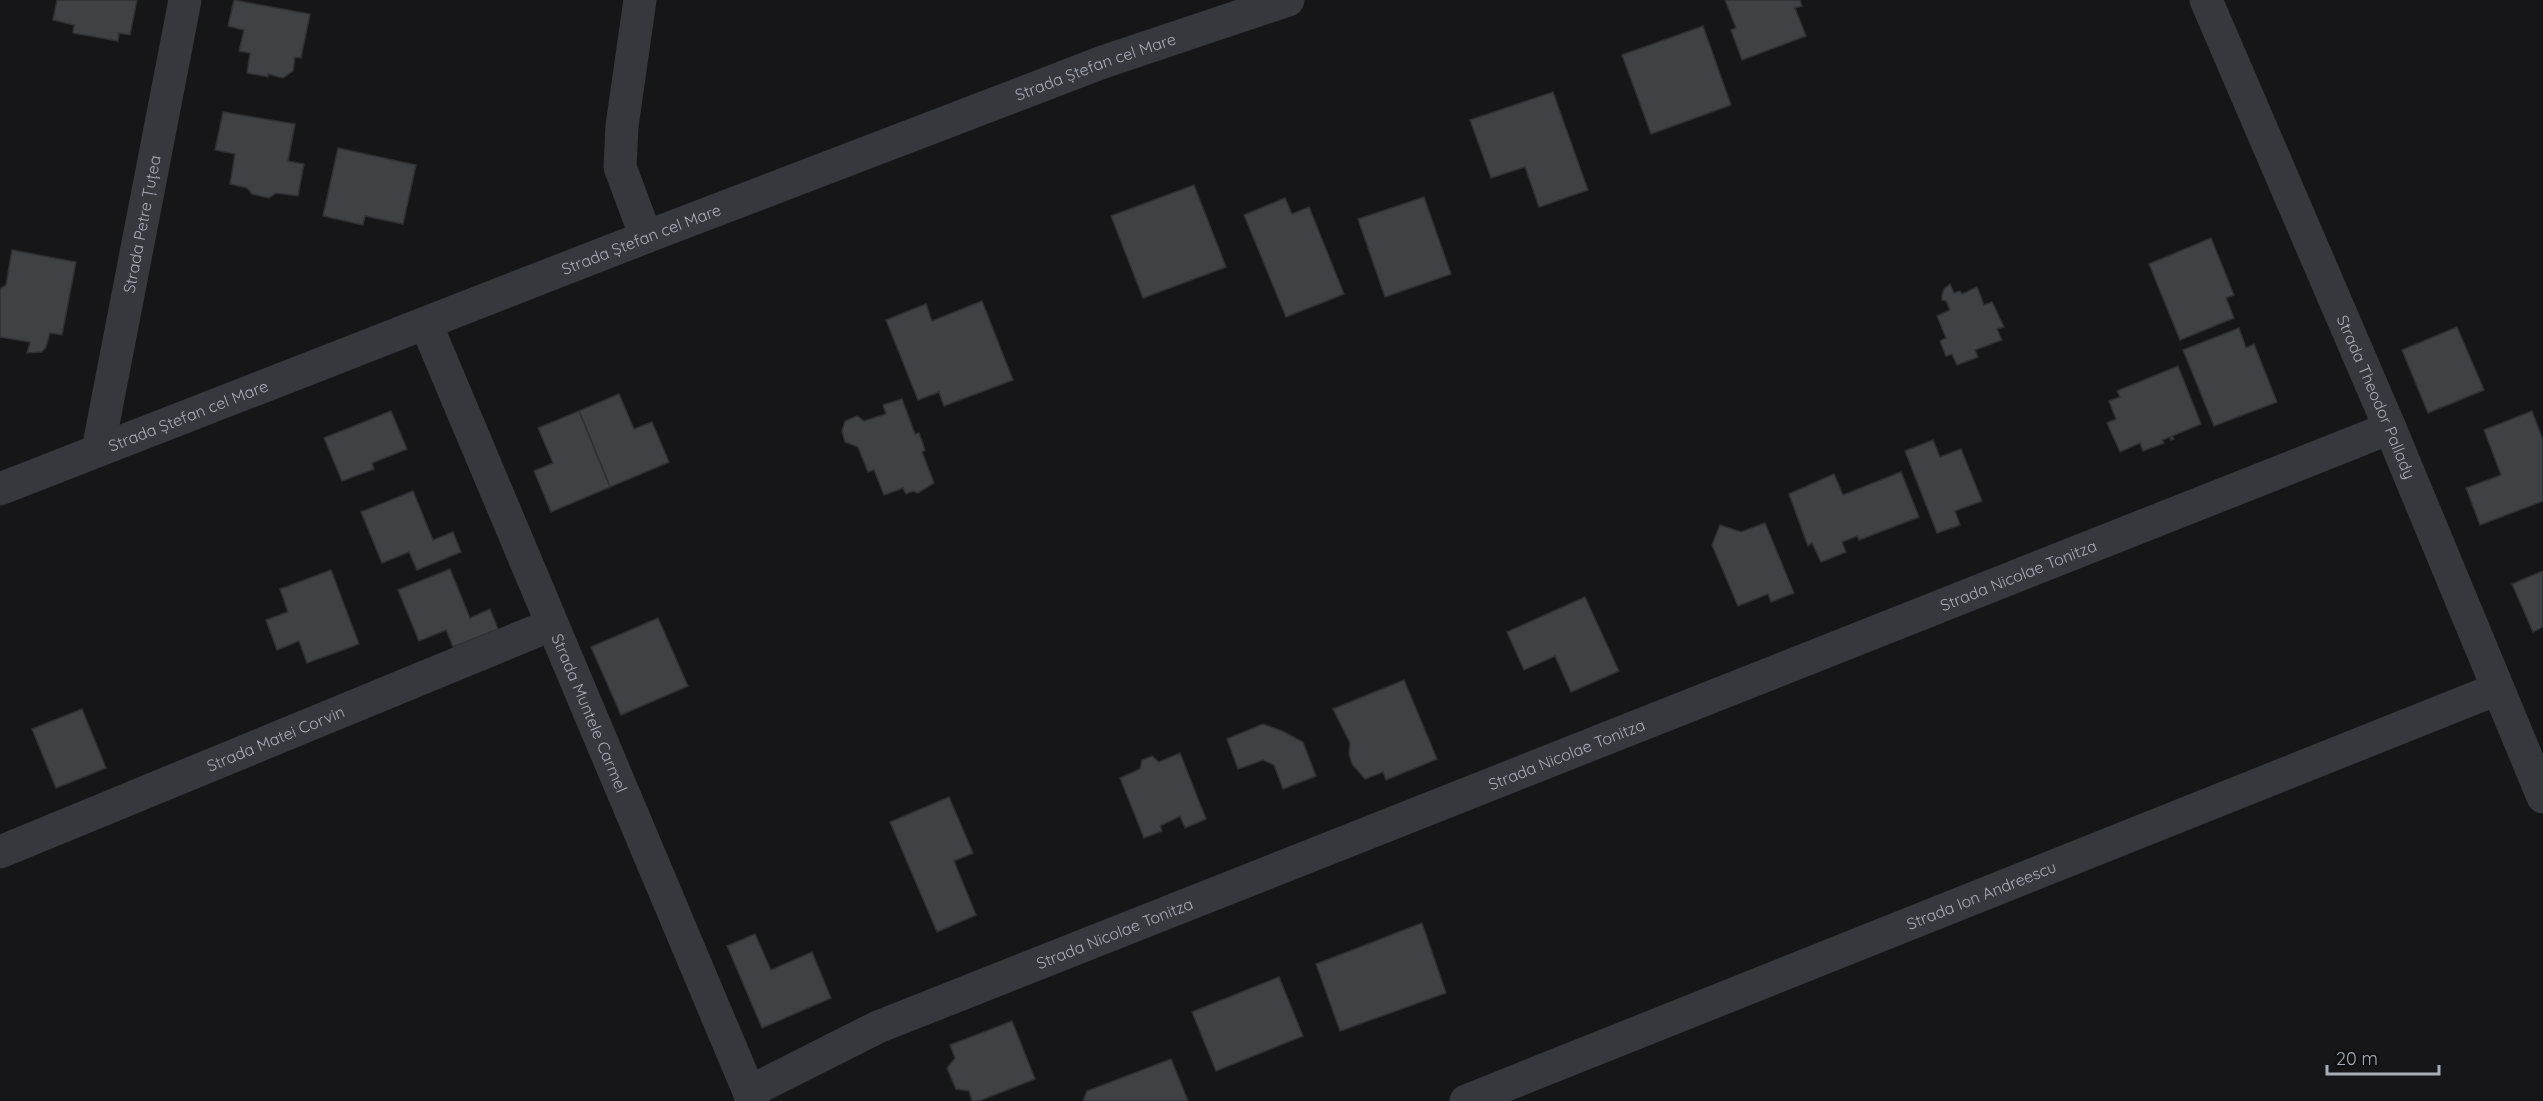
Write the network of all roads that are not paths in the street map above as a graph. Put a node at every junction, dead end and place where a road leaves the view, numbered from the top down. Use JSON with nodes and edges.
{"nodes":[{"id":1,"x":185,"y":0,"type":"edge"},
{"id":2,"x":640,"y":0,"type":"edge"},
{"id":3,"x":1287,"y":0,"type":"edge"},
{"id":4,"x":2206,"y":0,"type":"edge"},
{"id":5,"x":646,"y":237,"type":"junction"},
{"id":6,"x":426,"y":324,"type":"junction"},
{"id":7,"x":2390,"y":428,"type":"junction"},
{"id":8,"x":98,"y":450,"type":"junction"},
{"id":9,"x":0,"y":489,"type":"edge"},
{"id":10,"x":551,"y":625,"type":"junction"},
{"id":11,"x":2497,"y":689,"type":"junction"},
{"id":12,"x":2543,"y":797,"type":"edge"},
{"id":13,"x":0,"y":852,"type":"edge"},
{"id":14,"x":751,"y":1096,"type":"edge"},
{"id":15,"x":1466,"y":1101,"type":"edge"}],
"edges":[{"from":1,"to":8,"type":"street","name":"Strada Petre Țuțea"},
{"from":2,"to":5,"type":"street"},
{"from":3,"to":5,"type":"street","name":"Strada Ștefan cel Mare"},
{"from":4,"to":7,"type":"street","name":"Strada Theodor Pallady"},
{"from":5,"to":6,"type":"street","name":"Strada Ștefan cel Mare"},
{"from":6,"to":8,"type":"street","name":"Strada Ștefan cel Mare"},
{"from":6,"to":10,"type":"street","name":"Strada Muntele Carmel"},
{"from":7,"to":11,"type":"street","name":"Strada Theodor Pallady"},
{"from":7,"to":14,"type":"street","name":"Strada Nicolae Tonitza"},
{"from":8,"to":9,"type":"street","name":"Strada Ștefan cel Mare"},
{"from":10,"to":13,"type":"street","name":"Strada Matei Corvin"},
{"from":10,"to":14,"type":"street","name":"Strada Muntele Carmel"},
{"from":11,"to":12,"type":"street","name":"Strada Theodor Pallady"},
{"from":11,"to":15,"type":"street","name":"Strada Ion Andreescu"}]}
